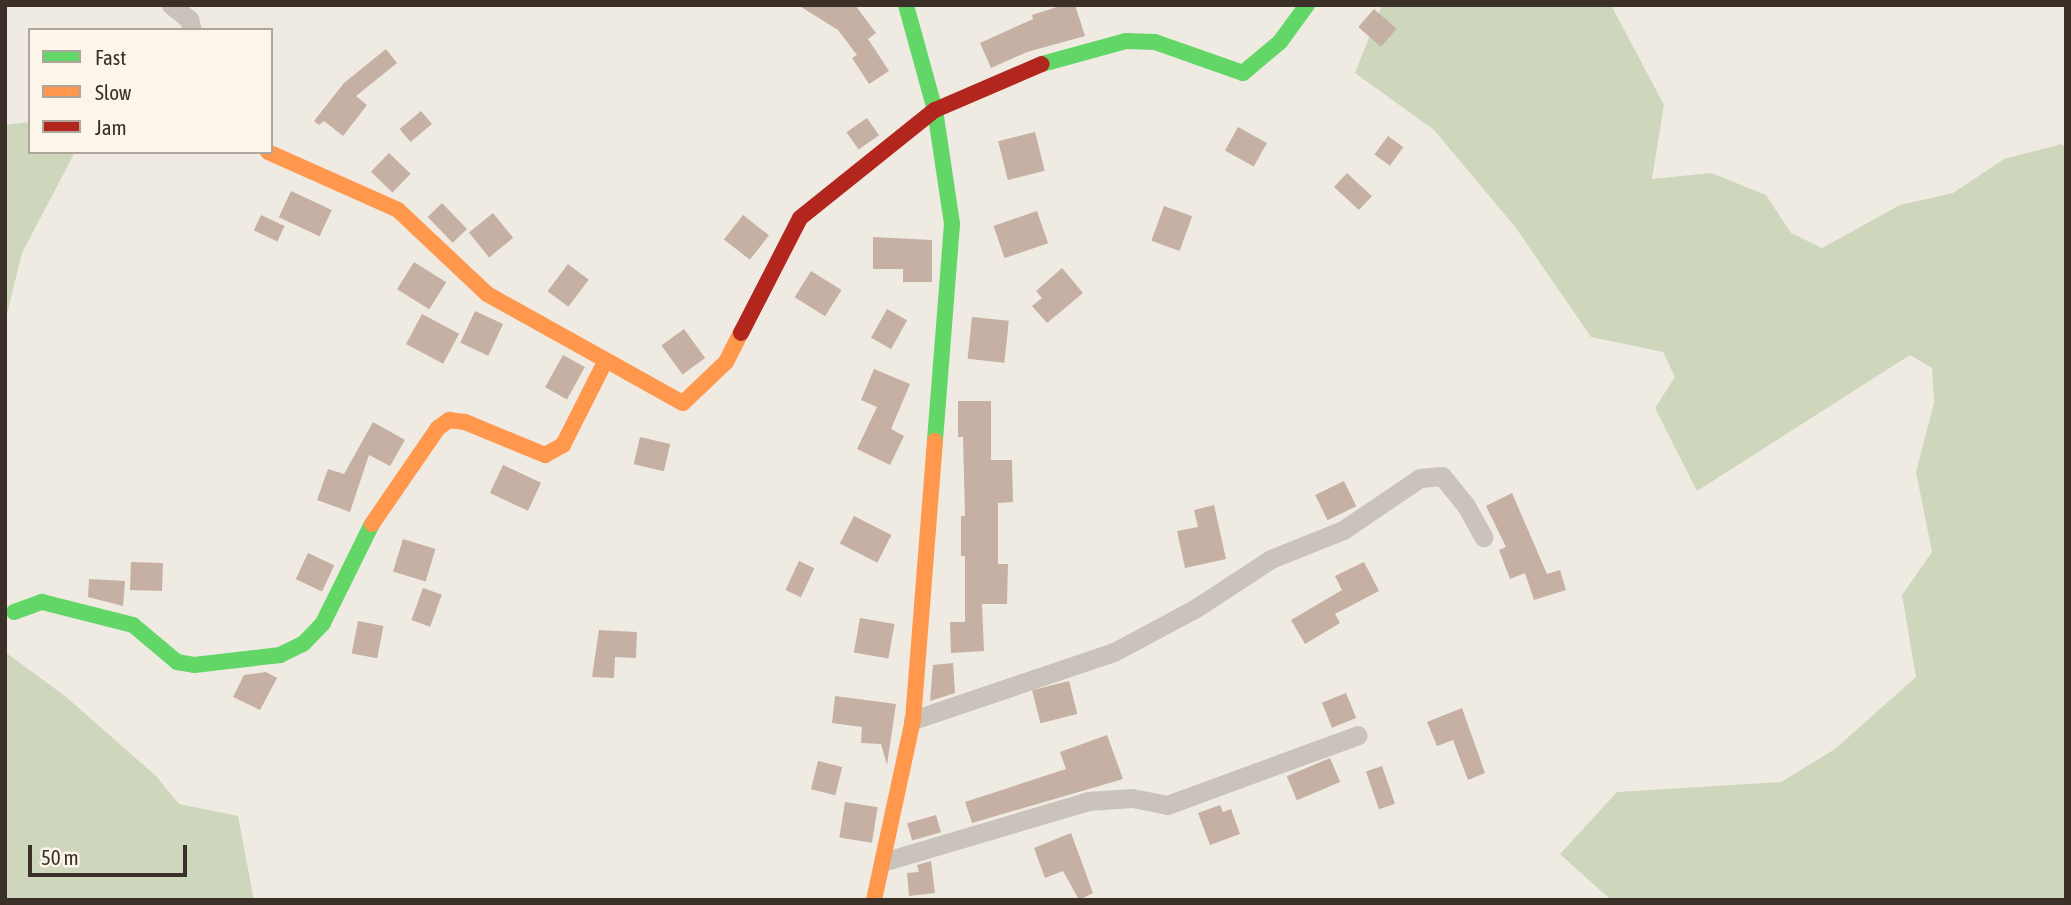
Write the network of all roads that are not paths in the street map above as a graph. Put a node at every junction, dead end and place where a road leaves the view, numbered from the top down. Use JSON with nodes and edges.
{"nodes":[{"id":1,"x":171,"y":5,"type":"edge"},
{"id":2,"x":905,"y":5,"type":"edge"},
{"id":3,"x":1307,"y":5,"type":"edge"},
{"id":4,"x":191,"y":28,"type":"edge"},
{"id":5,"x":934,"y":110,"type":"junction"},
{"id":6,"x":272,"y":154,"type":"edge"},
{"id":7,"x":605,"y":362,"type":"junction"},
{"id":8,"x":1483,"y":537,"type":"dead end"},
{"id":9,"x":14,"y":612,"type":"dead end"},
{"id":10,"x":913,"y":720,"type":"junction"},
{"id":11,"x":1358,"y":735,"type":"dead end"},
{"id":12,"x":886,"y":861,"type":"junction"},
{"id":13,"x":874,"y":900,"type":"edge"}],
"edges":[{"from":1,"to":4,"type":"street"},
{"from":2,"to":5,"type":"street"},
{"from":3,"to":5,"type":"street"},
{"from":5,"to":7,"type":"street"},
{"from":5,"to":10,"type":"street"},
{"from":6,"to":7,"type":"street"},
{"from":7,"to":9,"type":"street"},
{"from":8,"to":10,"type":"street"},
{"from":10,"to":12,"type":"street"},
{"from":11,"to":12,"type":"street"},
{"from":12,"to":13,"type":"street"}]}
